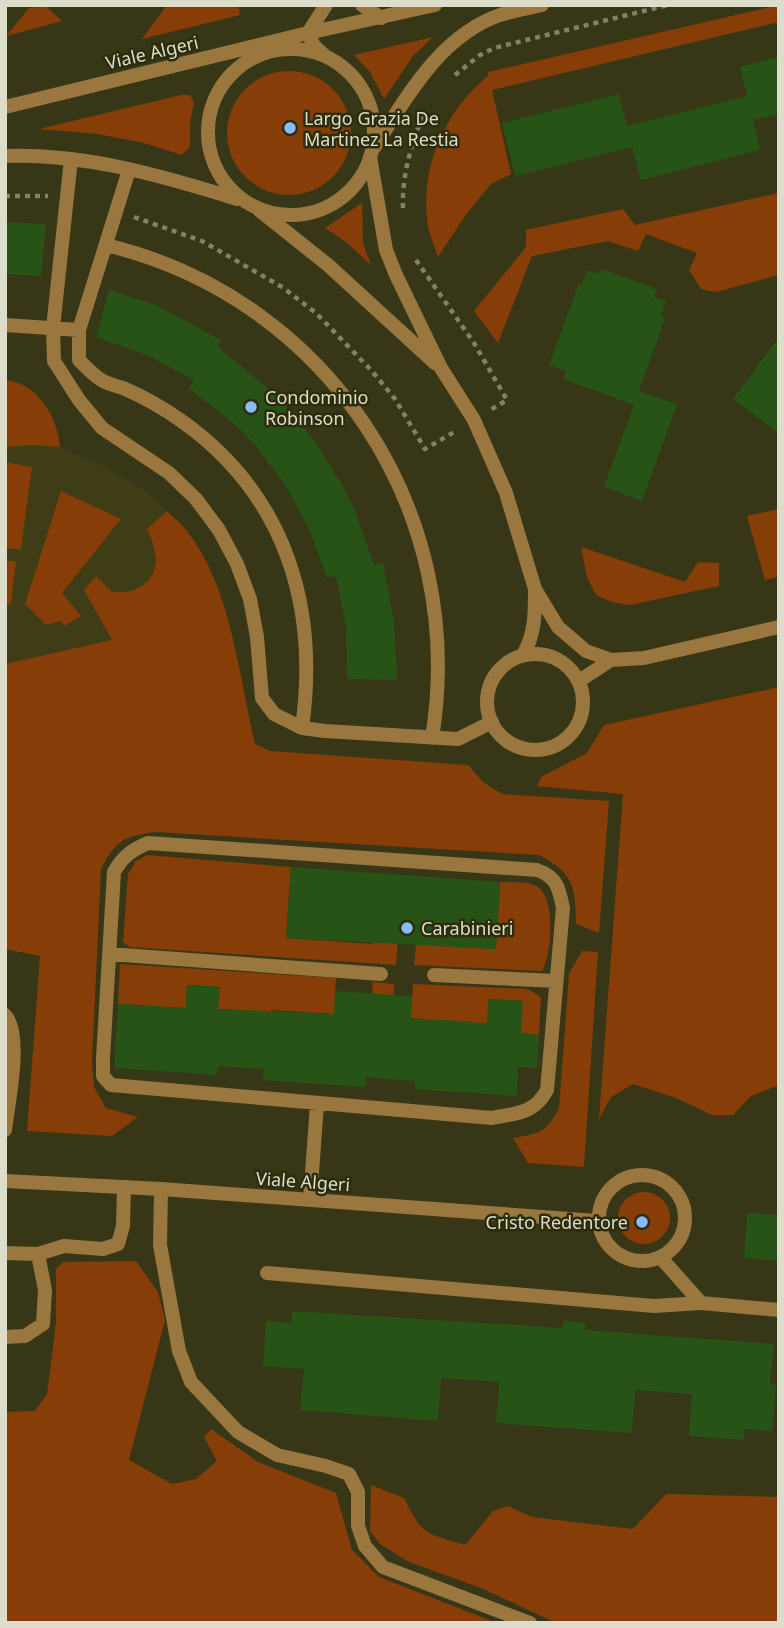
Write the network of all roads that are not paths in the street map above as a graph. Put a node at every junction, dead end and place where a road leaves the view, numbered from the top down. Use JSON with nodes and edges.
{"nodes":[{"id":1,"x":326,"y":5,"type":"edge"},
{"id":2,"x":362,"y":5,"type":"edge"},
{"id":3,"x":435,"y":5,"type":"edge"},
{"id":4,"x":542,"y":5,"type":"edge"},
{"id":5,"x":381,"y":18,"type":"junction"},
{"id":6,"x":308,"y":33,"type":"junction"},
{"id":7,"x":274,"y":51,"type":"junction"},
{"id":8,"x":227,"y":54,"type":"junction"},
{"id":9,"x":325,"y":56,"type":"junction"},
{"id":10,"x":5,"y":107,"type":"edge"},
{"id":11,"x":371,"y":153,"type":"junction"},
{"id":12,"x":5,"y":156,"type":"edge"},
{"id":13,"x":71,"y":159,"type":"junction"},
{"id":14,"x":129,"y":170,"type":"junction"},
{"id":15,"x":243,"y":201,"type":"junction"},
{"id":16,"x":259,"y":210,"type":"junction"},
{"id":17,"x":106,"y":245,"type":"junction"},
{"id":18,"x":5,"y":325,"type":"edge"},
{"id":19,"x":53,"y":328,"type":"junction"},
{"id":20,"x":79,"y":330,"type":"junction"},
{"id":21,"x":441,"y":369,"type":"junction"},
{"id":22,"x":535,"y":589,"type":"junction"},
{"id":23,"x":779,"y":627,"type":"edge"},
{"id":24,"x":523,"y":655,"type":"junction"},
{"id":25,"x":611,"y":660,"type":"junction"},
{"id":26,"x":579,"y":681,"type":"junction"},
{"id":27,"x":492,"y":722,"type":"junction"},
{"id":28,"x":302,"y":728,"type":"junction"},
{"id":29,"x":432,"y":738,"type":"junction"},
{"id":30,"x":109,"y":954,"type":"junction"},
{"id":31,"x":381,"y":974,"type":"dead end"},
{"id":32,"x":434,"y":975,"type":"dead end"},
{"id":33,"x":556,"y":981,"type":"junction"},
{"id":34,"x":5,"y":1015,"type":"edge"},
{"id":35,"x":317,"y":1104,"type":"junction"},
{"id":36,"x":5,"y":1130,"type":"edge"},
{"id":37,"x":5,"y":1181,"type":"edge"},
{"id":38,"x":124,"y":1187,"type":"junction"},
{"id":39,"x":161,"y":1189,"type":"junction"},
{"id":40,"x":310,"y":1200,"type":"junction"},
{"id":41,"x":597,"y":1221,"type":"junction"},
{"id":42,"x":5,"y":1253,"type":"edge"},
{"id":43,"x":38,"y":1254,"type":"junction"},
{"id":44,"x":661,"y":1258,"type":"junction"},
{"id":45,"x":267,"y":1273,"type":"dead end"},
{"id":46,"x":701,"y":1303,"type":"junction"},
{"id":47,"x":779,"y":1310,"type":"edge"},
{"id":48,"x":5,"y":1337,"type":"edge"},
{"id":49,"x":530,"y":1623,"type":"edge"}],
"edges":[{"from":1,"to":6,"type":"street"},
{"from":2,"to":5,"type":"street"},
{"from":3,"to":5,"type":"street","name":"Viale Algeri"},
{"from":4,"to":11,"type":"street"},
{"from":5,"to":6,"type":"street","name":"Viale Algeri"},
{"from":6,"to":7,"type":"street"},
{"from":6,"to":8,"type":"street","name":"Viale Algeri"},
{"from":6,"to":9,"type":"street"},
{"from":7,"to":8,"type":"street"},
{"from":7,"to":9,"type":"street"},
{"from":7,"to":15,"type":"street"},
{"from":8,"to":10,"type":"street","name":"Viale Algeri"},
{"from":9,"to":11,"type":"street"},
{"from":11,"to":16,"type":"street"},
{"from":11,"to":21,"type":"street"},
{"from":12,"to":13,"type":"street"},
{"from":13,"to":14,"type":"street"},
{"from":13,"to":19,"type":"street"},
{"from":14,"to":15,"type":"street"},
{"from":14,"to":17,"type":"street"},
{"from":15,"to":16,"type":"street"},
{"from":16,"to":21,"type":"street"},
{"from":17,"to":20,"type":"street"},
{"from":17,"to":29,"type":"street"},
{"from":18,"to":19,"type":"street"},
{"from":19,"to":20,"type":"street"},
{"from":19,"to":28,"type":"street"},
{"from":20,"to":28,"type":"street"},
{"from":21,"to":22,"type":"street"},
{"from":22,"to":24,"type":"street"},
{"from":22,"to":25,"type":"street"},
{"from":23,"to":25,"type":"street"},
{"from":24,"to":26,"type":"street"},
{"from":24,"to":27,"type":"street"},
{"from":25,"to":26,"type":"street"},
{"from":26,"to":27,"type":"street"},
{"from":27,"to":29,"type":"street"},
{"from":28,"to":29,"type":"street"},
{"from":30,"to":31,"type":"street"},
{"from":30,"to":33,"type":"street"},
{"from":30,"to":35,"type":"street"},
{"from":32,"to":33,"type":"street"},
{"from":33,"to":35,"type":"street"},
{"from":34,"to":36,"type":"street"},
{"from":35,"to":40,"type":"street"},
{"from":37,"to":38,"type":"street","name":"Viale Algeri"},
{"from":38,"to":39,"type":"street","name":"Viale Algeri"},
{"from":38,"to":43,"type":"street"},
{"from":39,"to":40,"type":"street","name":"Viale Algeri"},
{"from":39,"to":49,"type":"street"},
{"from":40,"to":41,"type":"street","name":"Viale Algeri"},
{"from":41,"to":44,"type":"street"},
{"from":41,"to":44,"type":"street"},
{"from":42,"to":43,"type":"street"},
{"from":43,"to":48,"type":"street"},
{"from":44,"to":46,"type":"street"},
{"from":45,"to":46,"type":"street"},
{"from":46,"to":47,"type":"street"}]}
